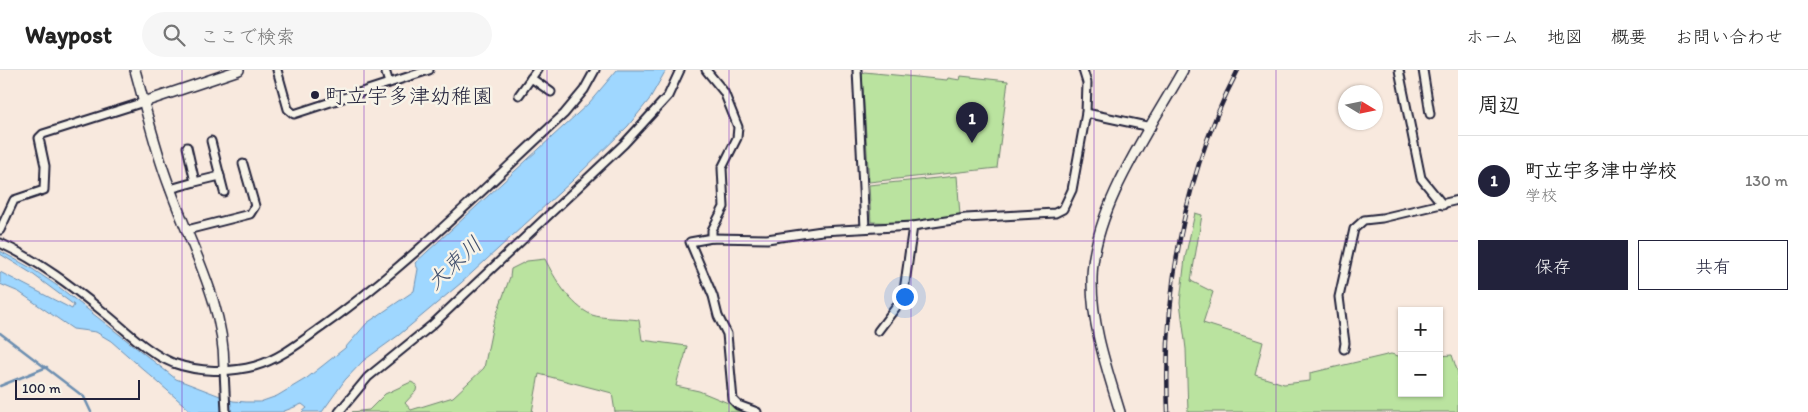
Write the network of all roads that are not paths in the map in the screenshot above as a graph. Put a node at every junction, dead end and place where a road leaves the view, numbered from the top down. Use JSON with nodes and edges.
{"nodes":[{"id":1,"x":135,"y":70,"type":"edge"},
{"id":2,"x":239,"y":70,"type":"edge"},
{"id":3,"x":276,"y":70,"type":"edge"},
{"id":4,"x":385,"y":70,"type":"edge"},
{"id":5,"x":429,"y":70,"type":"edge"},
{"id":6,"x":537,"y":70,"type":"edge"},
{"id":7,"x":595,"y":70,"type":"edge"},
{"id":8,"x":680,"y":70,"type":"edge"},
{"id":9,"x":706,"y":70,"type":"edge"},
{"id":10,"x":857,"y":70,"type":"edge"},
{"id":11,"x":1084,"y":70,"type":"edge"},
{"id":12,"x":1183,"y":70,"type":"edge"},
{"id":13,"x":1399,"y":70,"type":"edge"},
{"id":14,"x":1423,"y":70,"type":"edge"},
{"id":15,"x":531,"y":78,"type":"junction"},
{"id":16,"x":389,"y":84,"type":"junction"},
{"id":17,"x":551,"y":92,"type":"dead end"},
{"id":18,"x":519,"y":95,"type":"dead end"},
{"id":19,"x":1436,"y":97,"type":"dead end"},
{"id":20,"x":1428,"y":99,"type":"junction"},
{"id":21,"x":144,"y":102,"type":"junction"},
{"id":22,"x":1086,"y":113,"type":"junction"},
{"id":23,"x":1430,"y":114,"type":"dead end"},
{"id":24,"x":1151,"y":127,"type":"junction"},
{"id":25,"x":211,"y":141,"type":"dead end"},
{"id":26,"x":187,"y":147,"type":"dead end"},
{"id":27,"x":243,"y":164,"type":"dead end"},
{"id":28,"x":220,"y":176,"type":"junction"},
{"id":29,"x":194,"y":182,"type":"junction"},
{"id":30,"x":170,"y":189,"type":"junction"},
{"id":31,"x":224,"y":192,"type":"dead end"},
{"id":32,"x":1458,"y":200,"type":"edge"},
{"id":33,"x":1443,"y":205,"type":"junction"},
{"id":34,"x":913,"y":226,"type":"junction"},
{"id":35,"x":865,"y":228,"type":"junction"},
{"id":36,"x":0,"y":230,"type":"edge"},
{"id":37,"x":187,"y":230,"type":"junction"},
{"id":38,"x":712,"y":238,"type":"junction"},
{"id":39,"x":0,"y":242,"type":"edge"},
{"id":40,"x":878,"y":332,"type":"dead end"},
{"id":41,"x":1344,"y":349,"type":"dead end"},
{"id":42,"x":224,"y":373,"type":"junction"},
{"id":43,"x":226,"y":412,"type":"edge"},
{"id":44,"x":339,"y":412,"type":"edge"},
{"id":45,"x":757,"y":412,"type":"edge"},
{"id":46,"x":1120,"y":412,"type":"edge"}],
"edges":[{"from":1,"to":21,"type":"street"},
{"from":2,"to":21,"type":"street"},
{"from":3,"to":16,"type":"street"},
{"from":4,"to":16,"type":"street"},
{"from":5,"to":16,"type":"street"},
{"from":6,"to":15,"type":"street"},
{"from":7,"to":42,"type":"street"},
{"from":8,"to":44,"type":"street"},
{"from":9,"to":38,"type":"street"},
{"from":10,"to":35,"type":"street"},
{"from":11,"to":22,"type":"street"},
{"from":12,"to":24,"type":"street"},
{"from":13,"to":33,"type":"street"},
{"from":14,"to":20,"type":"street"},
{"from":15,"to":17,"type":"street"},
{"from":15,"to":18,"type":"street"},
{"from":19,"to":20,"type":"street"},
{"from":20,"to":23,"type":"street"},
{"from":21,"to":30,"type":"street"},
{"from":21,"to":36,"type":"street"},
{"from":22,"to":24,"type":"street"},
{"from":22,"to":34,"type":"street"},
{"from":24,"to":46,"type":"street"},
{"from":25,"to":28,"type":"street"},
{"from":26,"to":29,"type":"street"},
{"from":27,"to":37,"type":"street"},
{"from":28,"to":29,"type":"street"},
{"from":28,"to":31,"type":"street"},
{"from":29,"to":30,"type":"street"},
{"from":30,"to":37,"type":"street"},
{"from":32,"to":33,"type":"street"},
{"from":33,"to":41,"type":"street"},
{"from":34,"to":35,"type":"street"},
{"from":34,"to":40,"type":"street"},
{"from":35,"to":38,"type":"street"},
{"from":37,"to":42,"type":"street"},
{"from":38,"to":45,"type":"street"},
{"from":39,"to":42,"type":"street"},
{"from":42,"to":43,"type":"street"}]}
